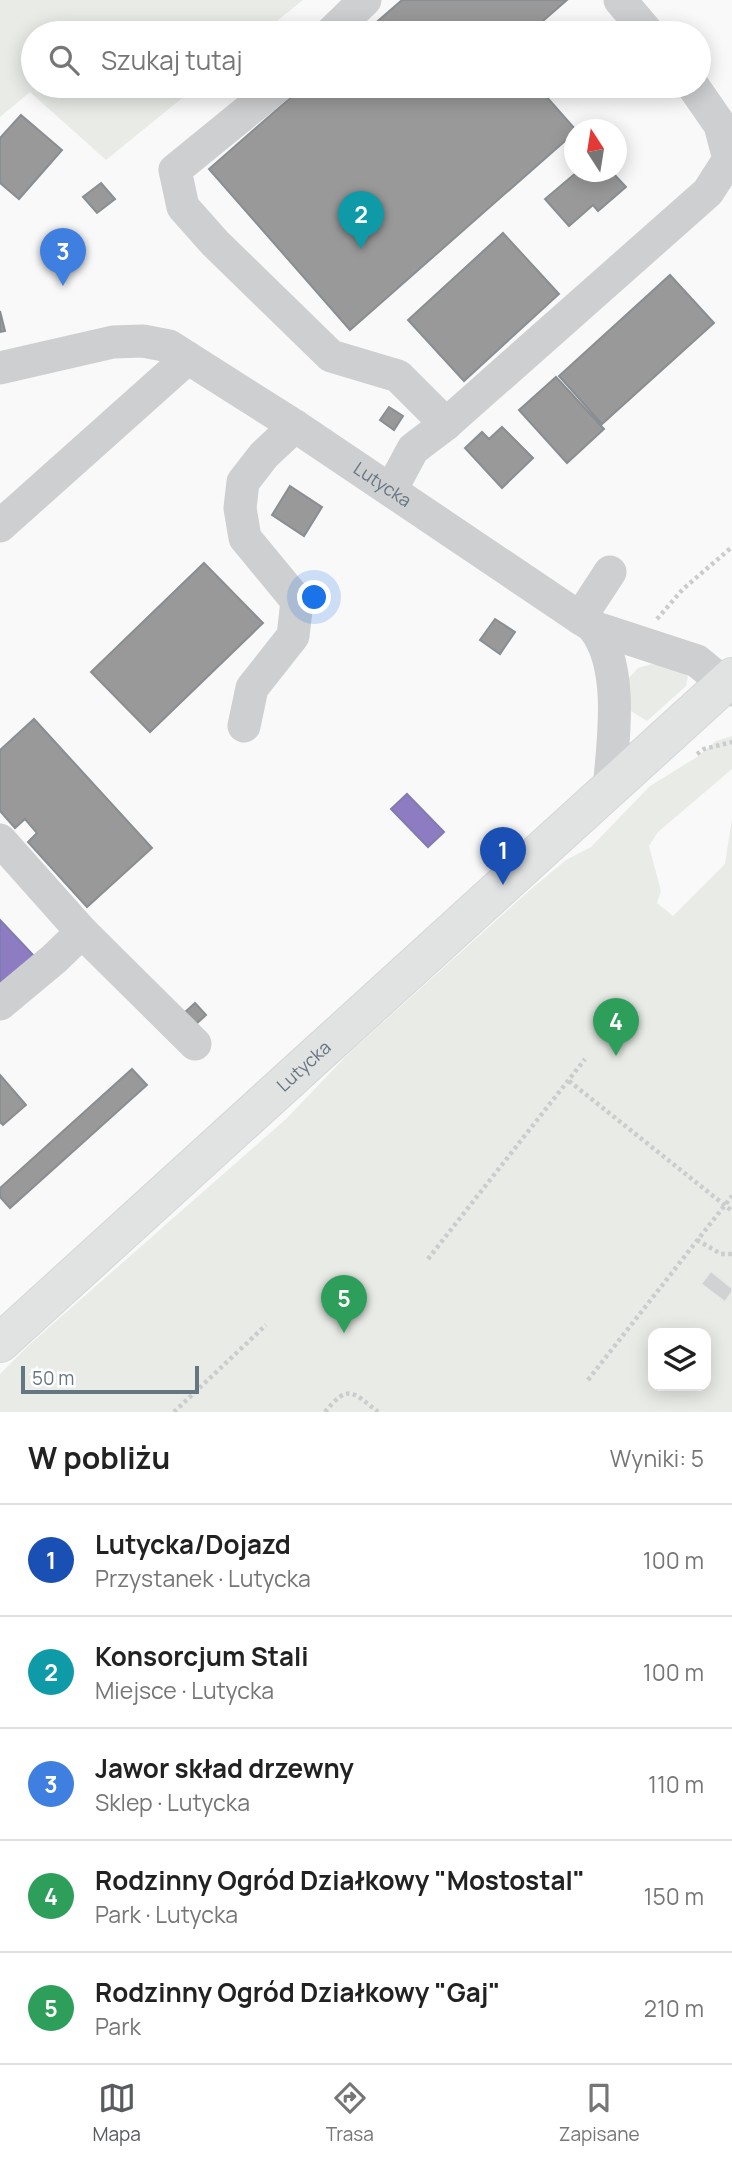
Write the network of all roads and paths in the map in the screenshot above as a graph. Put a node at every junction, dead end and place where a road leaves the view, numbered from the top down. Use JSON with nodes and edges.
{"nodes":[{"id":1,"x":365,"y":0,"type":"edge"},
{"id":2,"x":620,"y":0,"type":"edge"},
{"id":3,"x":343,"y":21,"type":"edge"},
{"id":4,"x":638,"y":21,"type":"edge"},
{"id":5,"x":263,"y":98,"type":"edge"},
{"id":6,"x":701,"y":98,"type":"edge"},
{"id":7,"x":178,"y":352,"type":"junction"},
{"id":8,"x":0,"y":368,"type":"edge"},
{"id":9,"x":446,"y":424,"type":"junction"},
{"id":10,"x":295,"y":426,"type":"junction"},
{"id":11,"x":391,"y":490,"type":"junction"},
{"id":12,"x":0,"y":526,"type":"edge"},
{"id":13,"x":732,"y":547,"type":"edge"},
{"id":14,"x":610,"y":572,"type":"dead end"},
{"id":15,"x":587,"y":622,"type":"junction"},
{"id":16,"x":638,"y":641,"type":"junction"},
{"id":17,"x":730,"y":683,"type":"edge"},
{"id":18,"x":244,"y":726,"type":"dead end"},
{"id":19,"x":609,"y":789,"type":"junction"},
{"id":20,"x":0,"y":840,"type":"edge"},
{"id":21,"x":82,"y":932,"type":"junction"},
{"id":22,"x":0,"y":1004,"type":"edge"},
{"id":23,"x":195,"y":1044,"type":"dead end"},
{"id":24,"x":585,"y":1059,"type":"dead end"},
{"id":25,"x":569,"y":1081,"type":"junction"},
{"id":26,"x":732,"y":1196,"type":"edge"},
{"id":27,"x":724,"y":1205,"type":"junction"},
{"id":28,"x":732,"y":1211,"type":"edge"},
{"id":29,"x":697,"y":1240,"type":"junction"},
{"id":30,"x":732,"y":1254,"type":"edge"},
{"id":31,"x":428,"y":1259,"type":"dead end"},
{"id":32,"x":266,"y":1325,"type":"dead end"},
{"id":33,"x":0,"y":1343,"type":"edge"},
{"id":34,"x":588,"y":1380,"type":"dead end"},
{"id":35,"x":174,"y":1412,"type":"edge"},
{"id":36,"x":325,"y":1412,"type":"edge"},
{"id":37,"x":379,"y":1412,"type":"edge"}],
"edges":[{"from":1,"to":3,"type":"street"},
{"from":2,"to":4,"type":"street"},
{"from":5,"to":9,"type":"street"},
{"from":6,"to":9,"type":"street"},
{"from":7,"to":8,"type":"street"},
{"from":7,"to":10,"type":"street","name":"Lutycka"},
{"from":7,"to":12,"type":"street"},
{"from":9,"to":11,"type":"street"},
{"from":10,"to":11,"type":"street","name":"Lutycka"},
{"from":10,"to":18,"type":"street"},
{"from":11,"to":15,"type":"street","name":"Lutycka"},
{"from":13,"to":16,"type":"path"},
{"from":14,"to":15,"type":"street"},
{"from":15,"to":16,"type":"street","name":"Lutycka"},
{"from":15,"to":19,"type":"street"},
{"from":16,"to":17,"type":"street","name":"Lutycka"},
{"from":17,"to":19,"type":"main road","name":"Lutycka"},
{"from":19,"to":33,"type":"main road","name":"Lutycka"},
{"from":20,"to":21,"type":"street"},
{"from":21,"to":22,"type":"street"},
{"from":21,"to":23,"type":"street"},
{"from":24,"to":25,"type":"path"},
{"from":25,"to":27,"type":"path"},
{"from":25,"to":31,"type":"path"},
{"from":26,"to":27,"type":"path"},
{"from":27,"to":28,"type":"path"},
{"from":27,"to":29,"type":"path"},
{"from":29,"to":30,"type":"path"},
{"from":29,"to":34,"type":"path"},
{"from":32,"to":35,"type":"path"},
{"from":36,"to":37,"type":"path"}]}
